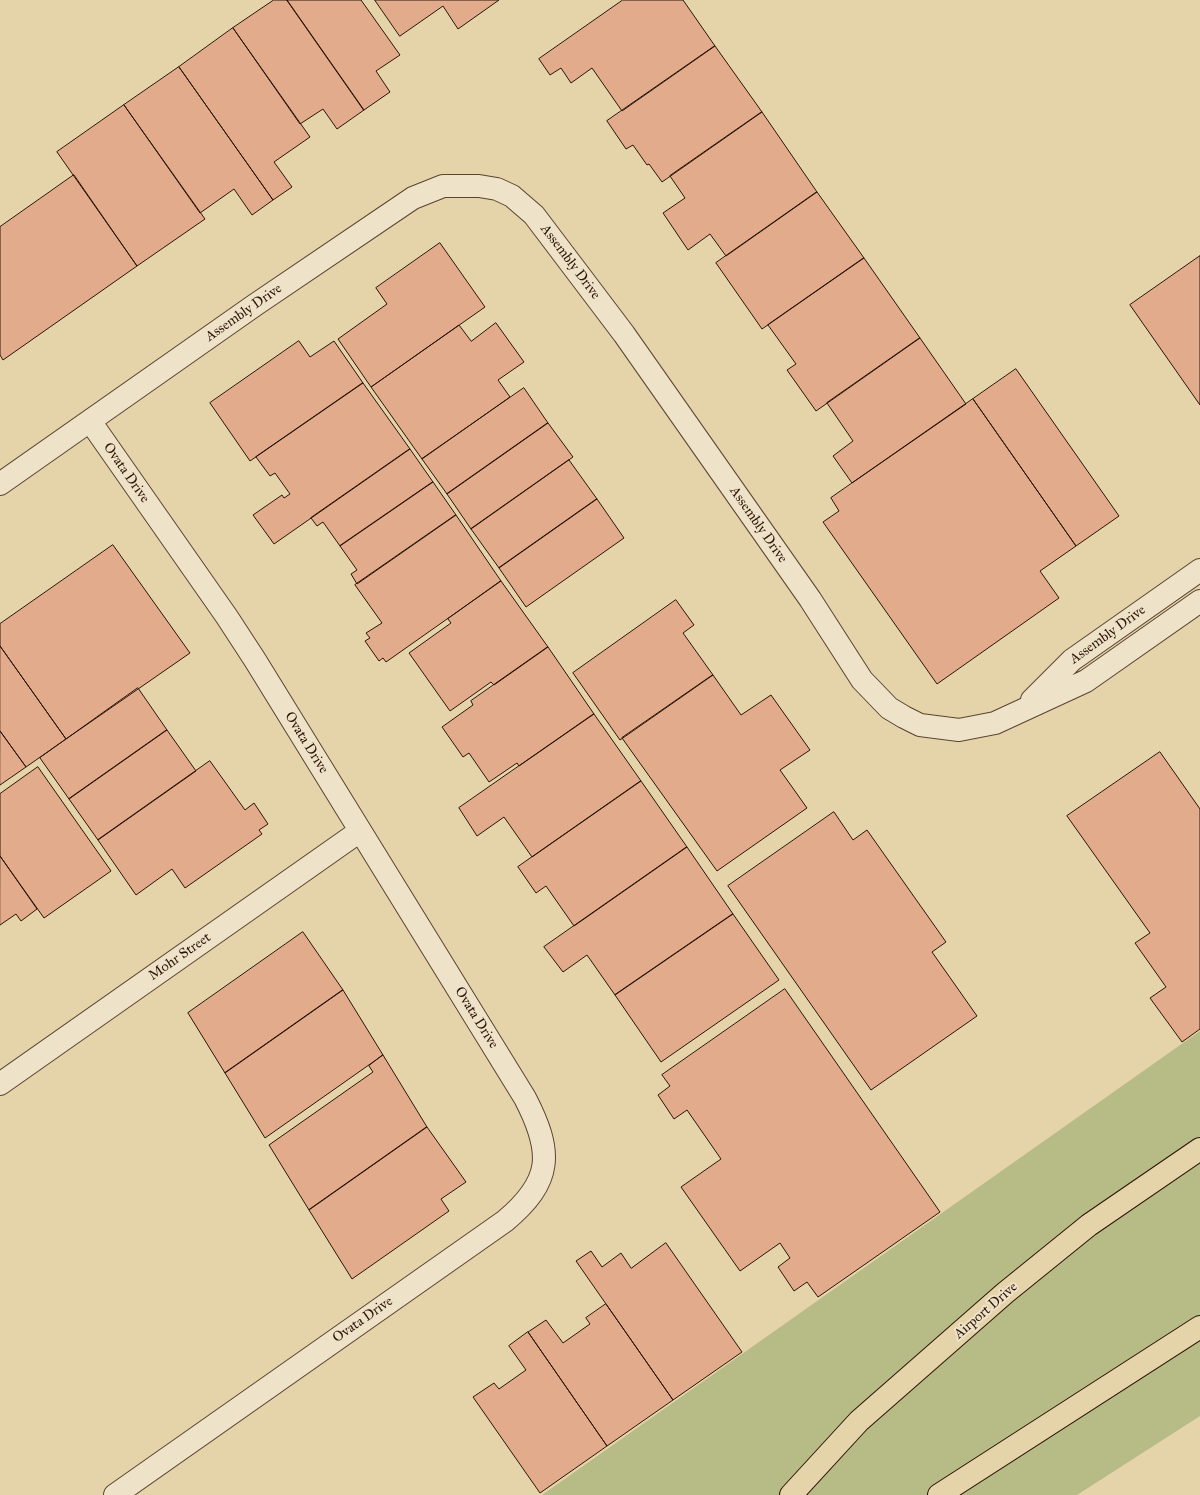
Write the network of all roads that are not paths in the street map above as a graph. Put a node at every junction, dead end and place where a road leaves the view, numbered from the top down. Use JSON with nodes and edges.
{"nodes":[{"id":1,"x":90,"y":421,"type":"junction"},
{"id":2,"x":0,"y":484,"type":"edge"},
{"id":3,"x":1200,"y":570,"type":"edge"},
{"id":4,"x":1200,"y":601,"type":"edge"},
{"id":5,"x":1024,"y":708,"type":"junction"},
{"id":6,"x":360,"y":831,"type":"junction"},
{"id":7,"x":0,"y":1084,"type":"edge"},
{"id":8,"x":1200,"y":1149,"type":"edge"},
{"id":9,"x":1200,"y":1327,"type":"edge"},
{"id":10,"x":115,"y":1495,"type":"edge"},
{"id":11,"x":791,"y":1495,"type":"edge"},
{"id":12,"x":939,"y":1495,"type":"edge"}],
"edges":[{"from":1,"to":2,"type":"street","name":"Assembly Drive"},
{"from":1,"to":5,"type":"street","name":"Assembly Drive"},
{"from":1,"to":6,"type":"street","name":"Ovata Drive"},
{"from":3,"to":5,"type":"street","name":"Assembly Drive"},
{"from":4,"to":5,"type":"street","name":"Assembly Drive"},
{"from":6,"to":7,"type":"street","name":"Mohr Street"},
{"from":6,"to":10,"type":"street","name":"Ovata Drive"},
{"from":8,"to":11,"type":"main road","name":"Airport Drive"},
{"from":9,"to":12,"type":"main road"}]}
